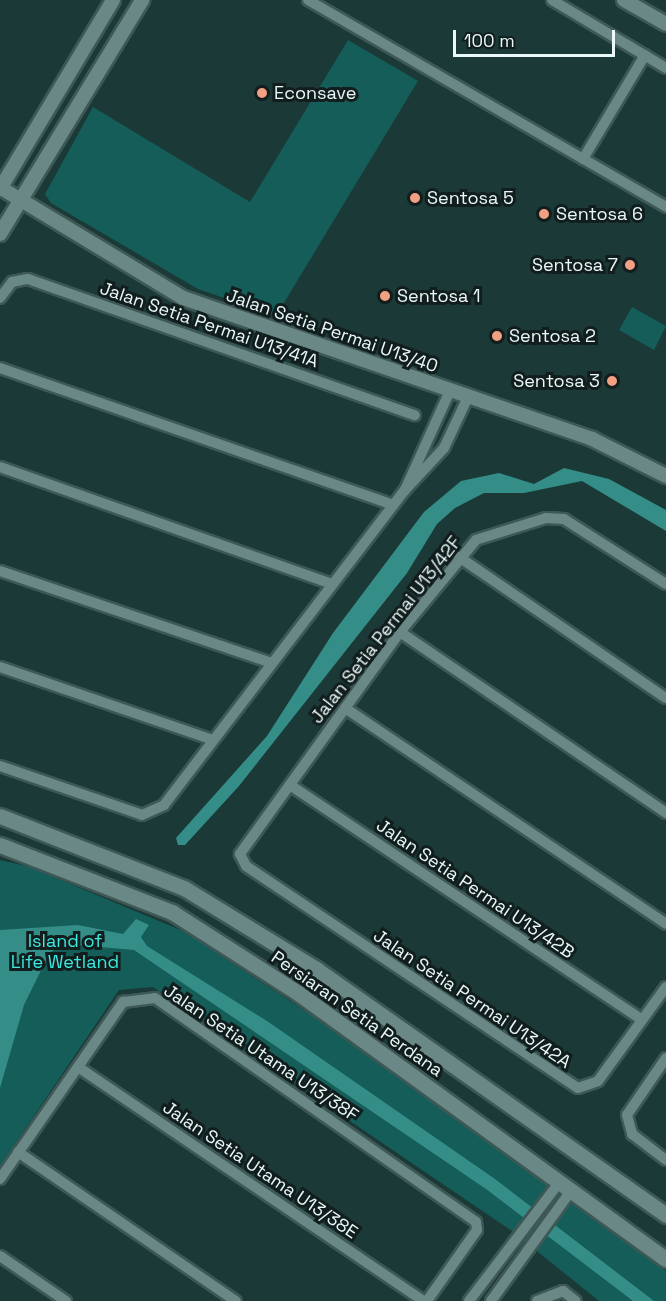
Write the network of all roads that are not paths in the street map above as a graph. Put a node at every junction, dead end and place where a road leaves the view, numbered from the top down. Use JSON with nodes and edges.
{"nodes":[{"id":1,"x":113,"y":0,"type":"edge"},
{"id":2,"x":142,"y":0,"type":"edge"},
{"id":3,"x":308,"y":0,"type":"edge"},
{"id":4,"x":552,"y":0,"type":"edge"},
{"id":5,"x":624,"y":0,"type":"edge"},
{"id":6,"x":666,"y":24,"type":"edge"},
{"id":7,"x":645,"y":55,"type":"junction"},
{"id":8,"x":666,"y":68,"type":"edge"},
{"id":9,"x":583,"y":159,"type":"junction"},
{"id":10,"x":0,"y":189,"type":"edge"},
{"id":11,"x":20,"y":200,"type":"junction"},
{"id":12,"x":666,"y":207,"type":"edge"},
{"id":13,"x":0,"y":234,"type":"edge"},
{"id":14,"x":0,"y":298,"type":"edge"},
{"id":15,"x":0,"y":368,"type":"edge"},
{"id":16,"x":450,"y":391,"type":"junction"},
{"id":17,"x":468,"y":397,"type":"junction"},
{"id":18,"x":415,"y":415,"type":"dead end"},
{"id":19,"x":0,"y":467,"type":"edge"},
{"id":20,"x":666,"y":476,"type":"edge"},
{"id":21,"x":405,"y":490,"type":"junction"},
{"id":22,"x":393,"y":505,"type":"junction"},
{"id":23,"x":459,"y":557,"type":"junction"},
{"id":24,"x":0,"y":571,"type":"edge"},
{"id":25,"x":332,"y":584,"type":"junction"},
{"id":26,"x":666,"y":584,"type":"edge"},
{"id":27,"x":400,"y":632,"type":"junction"},
{"id":28,"x":272,"y":663,"type":"junction"},
{"id":29,"x":0,"y":667,"type":"edge"},
{"id":30,"x":666,"y":698,"type":"edge"},
{"id":31,"x":345,"y":708,"type":"junction"},
{"id":32,"x":213,"y":740,"type":"junction"},
{"id":33,"x":0,"y":766,"type":"edge"},
{"id":34,"x":290,"y":785,"type":"junction"},
{"id":35,"x":666,"y":813,"type":"edge"},
{"id":36,"x":0,"y":816,"type":"edge"},
{"id":37,"x":0,"y":845,"type":"edge"},
{"id":38,"x":240,"y":854,"type":"joint"},
{"id":39,"x":666,"y":924,"type":"edge"},
{"id":40,"x":666,"y":987,"type":"edge"},
{"id":41,"x":642,"y":1020,"type":"junction"},
{"id":42,"x":666,"y":1058,"type":"edge"},
{"id":43,"x":78,"y":1067,"type":"junction"},
{"id":44,"x":18,"y":1152,"type":"junction"},
{"id":45,"x":666,"y":1160,"type":"edge"},
{"id":46,"x":0,"y":1179,"type":"edge"},
{"id":47,"x":565,"y":1187,"type":"junction"},
{"id":48,"x":666,"y":1215,"type":"edge"},
{"id":49,"x":0,"y":1256,"type":"edge"},
{"id":50,"x":666,"y":1259,"type":"edge"},
{"id":51,"x":66,"y":1301,"type":"edge"},
{"id":52,"x":236,"y":1301,"type":"edge"},
{"id":53,"x":425,"y":1301,"type":"edge"},
{"id":54,"x":469,"y":1301,"type":"edge"},
{"id":55,"x":490,"y":1301,"type":"edge"},
{"id":56,"x":537,"y":1301,"type":"edge"},
{"id":57,"x":576,"y":1301,"type":"edge"}],
"edges":[{"from":1,"to":10,"type":"street"},
{"from":2,"to":11,"type":"street"},
{"from":3,"to":9,"type":"street"},
{"from":4,"to":7,"type":"street"},
{"from":5,"to":6,"type":"street"},
{"from":7,"to":8,"type":"street"},
{"from":7,"to":9,"type":"street"},
{"from":9,"to":12,"type":"street"},
{"from":10,"to":11,"type":"street","name":"Jalan Setia Permai U13/40"},
{"from":11,"to":13,"type":"street"},
{"from":11,"to":16,"type":"street","name":"Jalan Setia Permai U13/40"},
{"from":14,"to":18,"type":"street","name":"Jalan Setia Permai U13/41A"},
{"from":15,"to":22,"type":"street"},
{"from":16,"to":17,"type":"street","name":"Jalan Setia Permai U13/40"},
{"from":16,"to":21,"type":"street"},
{"from":17,"to":20,"type":"street","name":"Jalan Setia Permai U13/40"},
{"from":17,"to":21,"type":"street"},
{"from":19,"to":25,"type":"street"},
{"from":21,"to":22,"type":"street"},
{"from":22,"to":25,"type":"street"},
{"from":23,"to":26,"type":"street","name":"Jalan Setia Permai U13/42F"},
{"from":23,"to":27,"type":"street","name":"Jalan Setia Permai U13/42F"},
{"from":23,"to":30,"type":"street"},
{"from":24,"to":28,"type":"street"},
{"from":25,"to":28,"type":"street"},
{"from":27,"to":31,"type":"street","name":"Jalan Setia Permai U13/42F"},
{"from":27,"to":35,"type":"street"},
{"from":28,"to":32,"type":"street"},
{"from":29,"to":32,"type":"street"},
{"from":31,"to":34,"type":"street","name":"Jalan Setia Permai U13/42F"},
{"from":31,"to":39,"type":"street"},
{"from":32,"to":33,"type":"street"},
{"from":34,"to":38,"type":"street","name":"Jalan Setia Permai U13/42F"},
{"from":34,"to":41,"type":"street","name":"Jalan Setia Permai U13/42B"},
{"from":36,"to":48,"type":"main road","name":"Persiaran Setia Perdana"},
{"from":37,"to":47,"type":"main road","name":"Persiaran Setia Perdana"},
{"from":38,"to":41,"type":"street","name":"Jalan Setia Permai U13/42A"},
{"from":40,"to":41,"type":"street","name":"Jalan Setia Permai U13/42A"},
{"from":42,"to":45,"type":"street"},
{"from":43,"to":44,"type":"street","name":"Jalan Setia Utama U13/38F"},
{"from":43,"to":53,"type":"street","name":"Jalan Setia Utama U13/38E"},
{"from":43,"to":53,"type":"street","name":"Jalan Setia Utama U13/38F"},
{"from":44,"to":46,"type":"street","name":"Jalan Setia Utama U13/38F"},
{"from":44,"to":52,"type":"street"},
{"from":47,"to":50,"type":"main road","name":"Persiaran Setia Perdana"},
{"from":47,"to":54,"type":"street"},
{"from":47,"to":55,"type":"street"},
{"from":49,"to":51,"type":"street"},
{"from":56,"to":57,"type":"street"}]}
